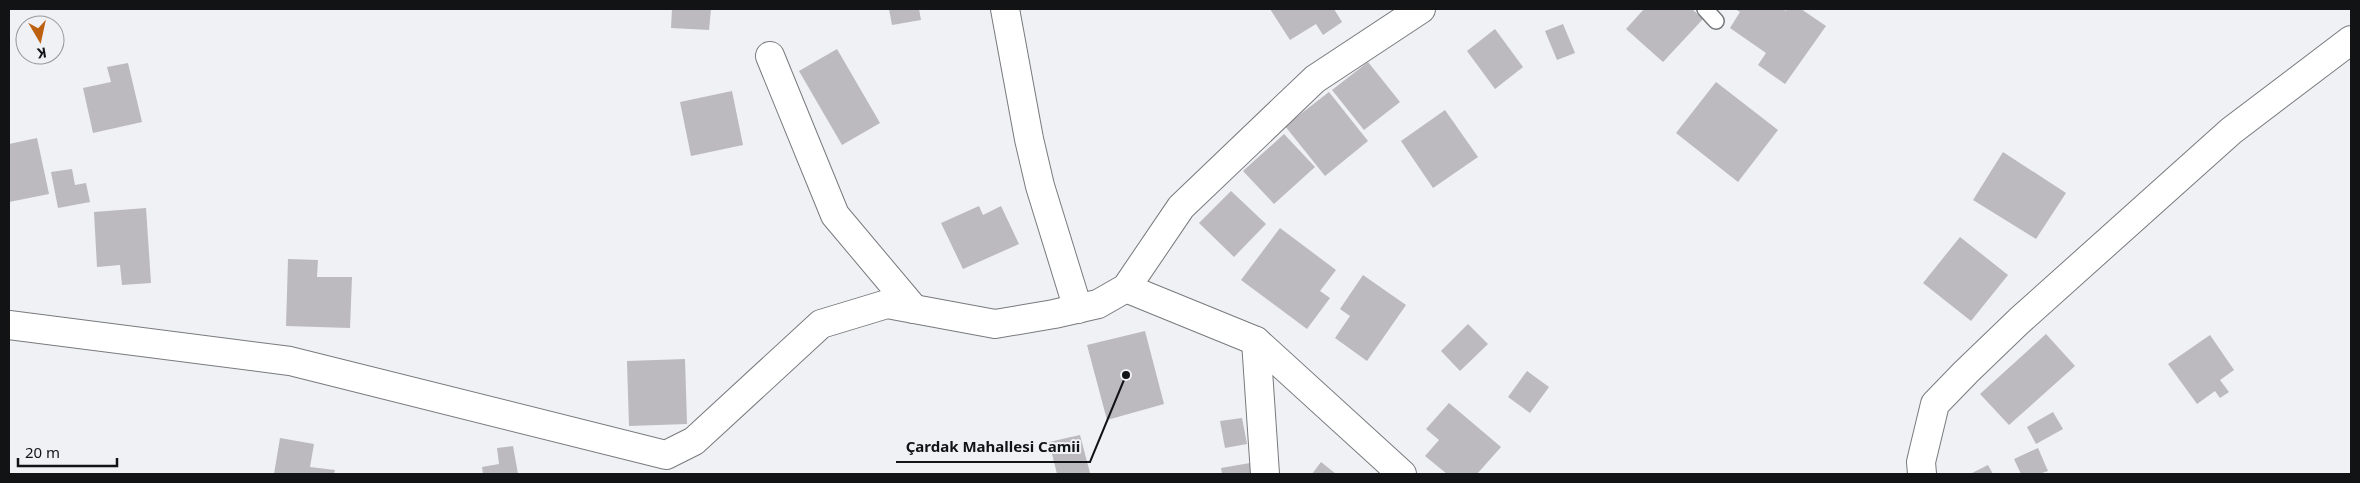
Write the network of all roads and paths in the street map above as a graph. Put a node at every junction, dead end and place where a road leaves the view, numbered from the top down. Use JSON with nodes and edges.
{"nodes":[{"id":1,"x":1005,"y":9,"type":"edge"},
{"id":2,"x":1421,"y":9,"type":"edge"},
{"id":3,"x":1705,"y":9,"type":"edge"},
{"id":4,"x":1716,"y":21,"type":"dead end"},
{"id":5,"x":2351,"y":40,"type":"edge"},
{"id":6,"x":770,"y":56,"type":"dead end"},
{"id":7,"x":1126,"y":288,"type":"junction"},
{"id":8,"x":914,"y":309,"type":"junction"},
{"id":9,"x":1078,"y":309,"type":"junction"},
{"id":10,"x":9,"y":325,"type":"edge"},
{"id":11,"x":1256,"y":341,"type":"junction"},
{"id":12,"x":1265,"y":474,"type":"edge"},
{"id":13,"x":1402,"y":474,"type":"edge"},
{"id":14,"x":1922,"y":474,"type":"edge"}],
"edges":[{"from":1,"to":9,"type":"street"},
{"from":2,"to":7,"type":"street"},
{"from":3,"to":4,"type":"lane"},
{"from":5,"to":14,"type":"street"},
{"from":6,"to":8,"type":"street"},
{"from":7,"to":9,"type":"street"},
{"from":7,"to":11,"type":"street"},
{"from":8,"to":9,"type":"street"},
{"from":8,"to":10,"type":"street"},
{"from":11,"to":12,"type":"street"},
{"from":11,"to":13,"type":"street"}]}
